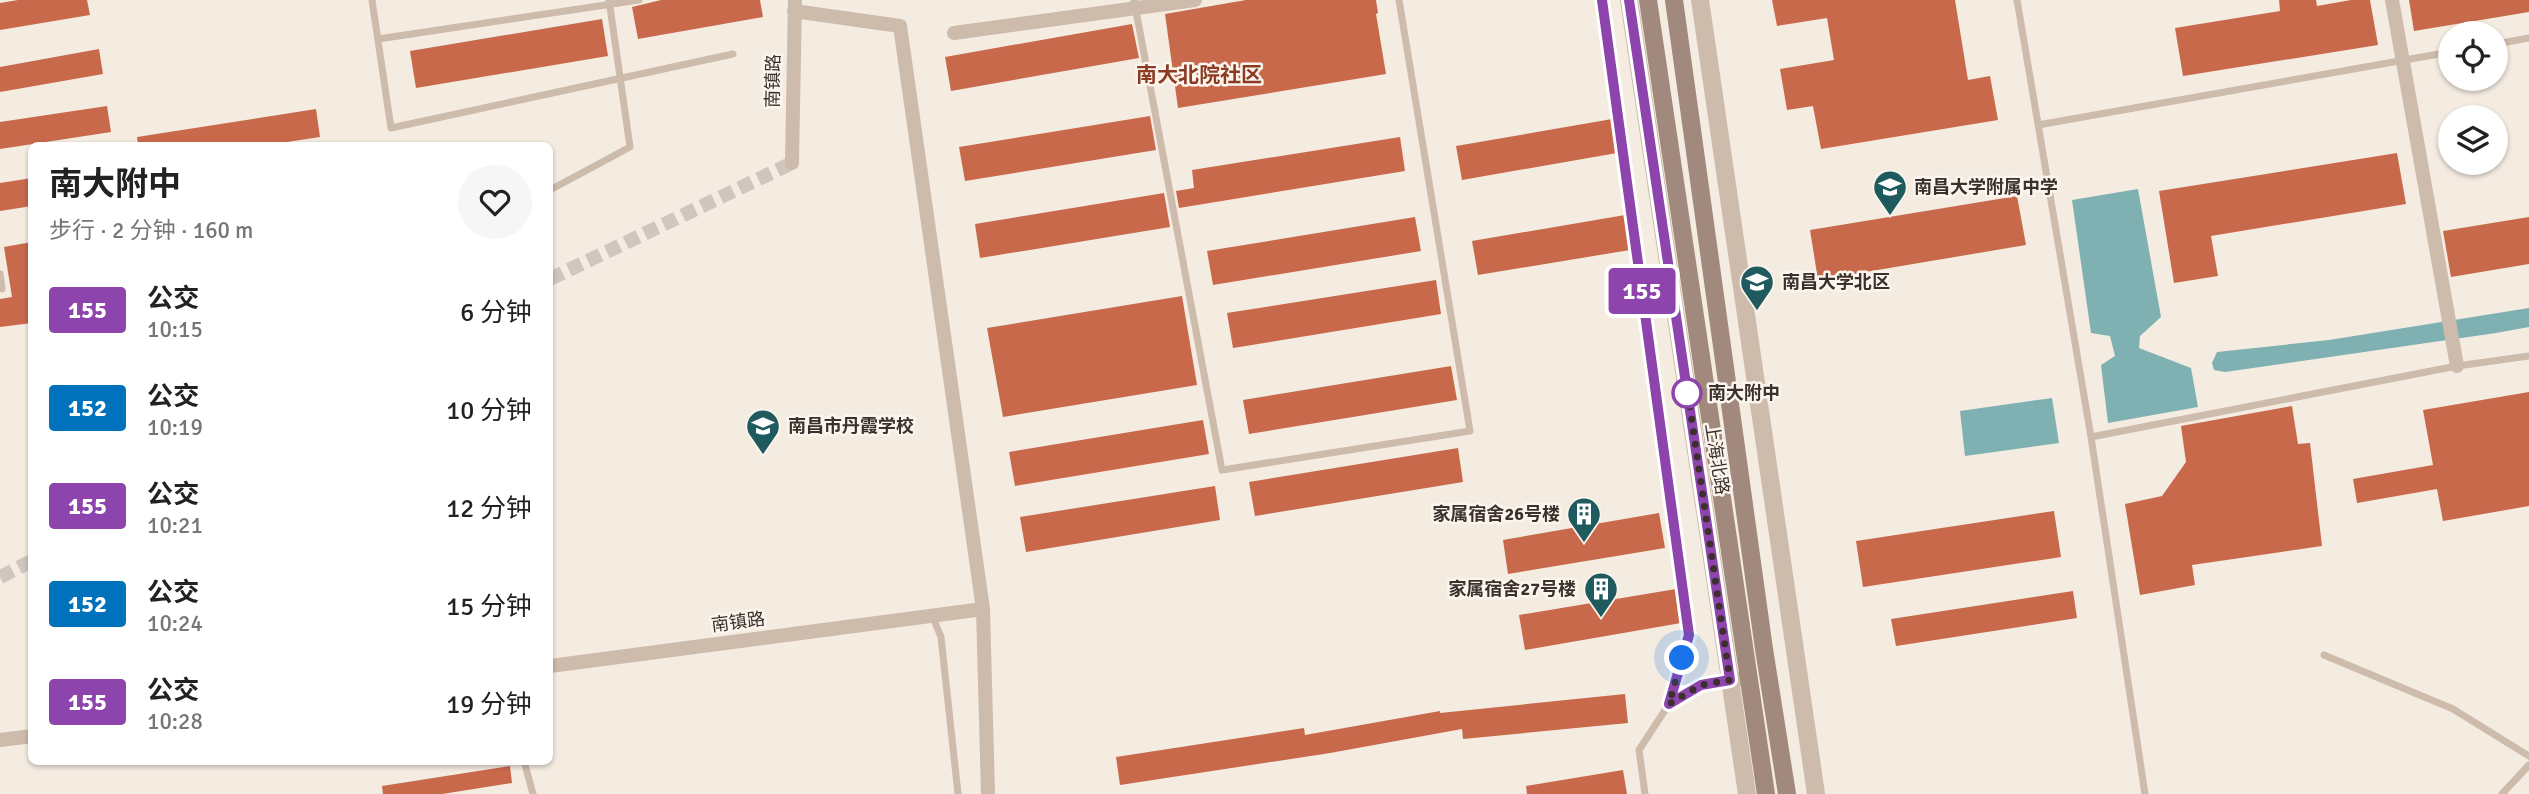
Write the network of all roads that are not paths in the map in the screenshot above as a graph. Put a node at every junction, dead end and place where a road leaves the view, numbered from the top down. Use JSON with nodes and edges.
{"nodes":[{"id":1,"x":372,"y":0,"type":"edge"},
{"id":2,"x":639,"y":0,"type":"edge"},
{"id":3,"x":1195,"y":0,"type":"edge"},
{"id":4,"x":1399,"y":0,"type":"edge"},
{"id":5,"x":1602,"y":0,"type":"edge"},
{"id":6,"x":1629,"y":0,"type":"edge"},
{"id":7,"x":1648,"y":0,"type":"edge"},
{"id":8,"x":1674,"y":0,"type":"edge"},
{"id":9,"x":1700,"y":0,"type":"edge"},
{"id":10,"x":2017,"y":0,"type":"edge"},
{"id":11,"x":2392,"y":0,"type":"edge"},
{"id":12,"x":609,"y":3,"type":"edge"},
{"id":13,"x":1135,"y":4,"type":"edge"},
{"id":14,"x":794,"y":6,"type":"edge"},
{"id":15,"x":954,"y":33,"type":"dead end"},
{"id":16,"x":2529,"y":38,"type":"edge"},
{"id":17,"x":378,"y":39,"type":"junction"},
{"id":18,"x":2508,"y":42,"type":"edge"},
{"id":19,"x":733,"y":54,"type":"dead end"},
{"id":20,"x":2438,"y":54,"type":"edge"},
{"id":21,"x":2402,"y":61,"type":"junction"},
{"id":22,"x":620,"y":78,"type":"junction"},
{"id":23,"x":2038,"y":125,"type":"junction"},
{"id":24,"x":792,"y":163,"type":"dead end"},
{"id":25,"x":553,"y":188,"type":"edge"},
{"id":26,"x":0,"y":274,"type":"edge"},
{"id":27,"x":2,"y":289,"type":"dead end"},
{"id":28,"x":2529,"y":356,"type":"edge"},
{"id":29,"x":2457,"y":366,"type":"junction"},
{"id":30,"x":2091,"y":437,"type":"junction"},
{"id":31,"x":983,"y":609,"type":"junction"},
{"id":32,"x":932,"y":615,"type":"junction"},
{"id":33,"x":2324,"y":655,"type":"dead end"},
{"id":34,"x":553,"y":666,"type":"edge"},
{"id":35,"x":1749,"y":677,"type":"junction"},
{"id":36,"x":1730,"y":680,"type":"junction"},
{"id":37,"x":1669,"y":704,"type":"junction"},
{"id":38,"x":28,"y":736,"type":"edge"},
{"id":39,"x":0,"y":740,"type":"edge"},
{"id":40,"x":2529,"y":756,"type":"edge"},
{"id":41,"x":525,"y":765,"type":"edge"},
{"id":42,"x":2529,"y":765,"type":"edge"},
{"id":43,"x":533,"y":794,"type":"edge"},
{"id":44,"x":958,"y":794,"type":"edge"},
{"id":45,"x":988,"y":794,"type":"edge"},
{"id":46,"x":1644,"y":794,"type":"edge"},
{"id":47,"x":1747,"y":794,"type":"edge"},
{"id":48,"x":1766,"y":794,"type":"edge"},
{"id":49,"x":1787,"y":794,"type":"edge"},
{"id":50,"x":1816,"y":794,"type":"edge"},
{"id":51,"x":2145,"y":794,"type":"edge"},
{"id":52,"x":2502,"y":794,"type":"edge"}],
"edges":[{"from":1,"to":17,"type":"lane"},
{"from":2,"to":12,"type":"lane"},
{"from":3,"to":13,"type":"street"},
{"from":4,"to":13,"type":"lane"},
{"from":5,"to":37,"type":"lane"},
{"from":6,"to":36,"type":"street"},
{"from":7,"to":35,"type":"main road","name":"上海北路"},
{"from":8,"to":49,"type":"main road","name":"上海北路"},
{"from":9,"to":50,"type":"street"},
{"from":10,"to":23,"type":"lane"},
{"from":11,"to":21,"type":"street"},
{"from":12,"to":17,"type":"lane"},
{"from":12,"to":22,"type":"lane"},
{"from":13,"to":15,"type":"street"},
{"from":14,"to":24,"type":"street","name":"南镇路"},
{"from":14,"to":31,"type":"street"},
{"from":16,"to":18,"type":"lane"},
{"from":17,"to":22,"type":"lane"},
{"from":19,"to":22,"type":"lane"},
{"from":20,"to":21,"type":"lane"},
{"from":21,"to":23,"type":"lane"},
{"from":21,"to":29,"type":"street"},
{"from":22,"to":25,"type":"lane"},
{"from":23,"to":30,"type":"lane"},
{"from":26,"to":27,"type":"lane"},
{"from":28,"to":29,"type":"lane"},
{"from":29,"to":30,"type":"lane"},
{"from":30,"to":51,"type":"lane"},
{"from":31,"to":32,"type":"street","name":"南镇路"},
{"from":31,"to":45,"type":"street"},
{"from":32,"to":34,"type":"street","name":"南镇路"},
{"from":32,"to":44,"type":"lane"},
{"from":33,"to":40,"type":"lane"},
{"from":35,"to":36,"type":"street"},
{"from":35,"to":48,"type":"main road","name":"上海北路"},
{"from":36,"to":37,"type":"street"},
{"from":36,"to":47,"type":"street"},
{"from":37,"to":46,"type":"lane"},
{"from":38,"to":39,"type":"street"},
{"from":41,"to":43,"type":"lane"},
{"from":42,"to":52,"type":"lane"}]}
